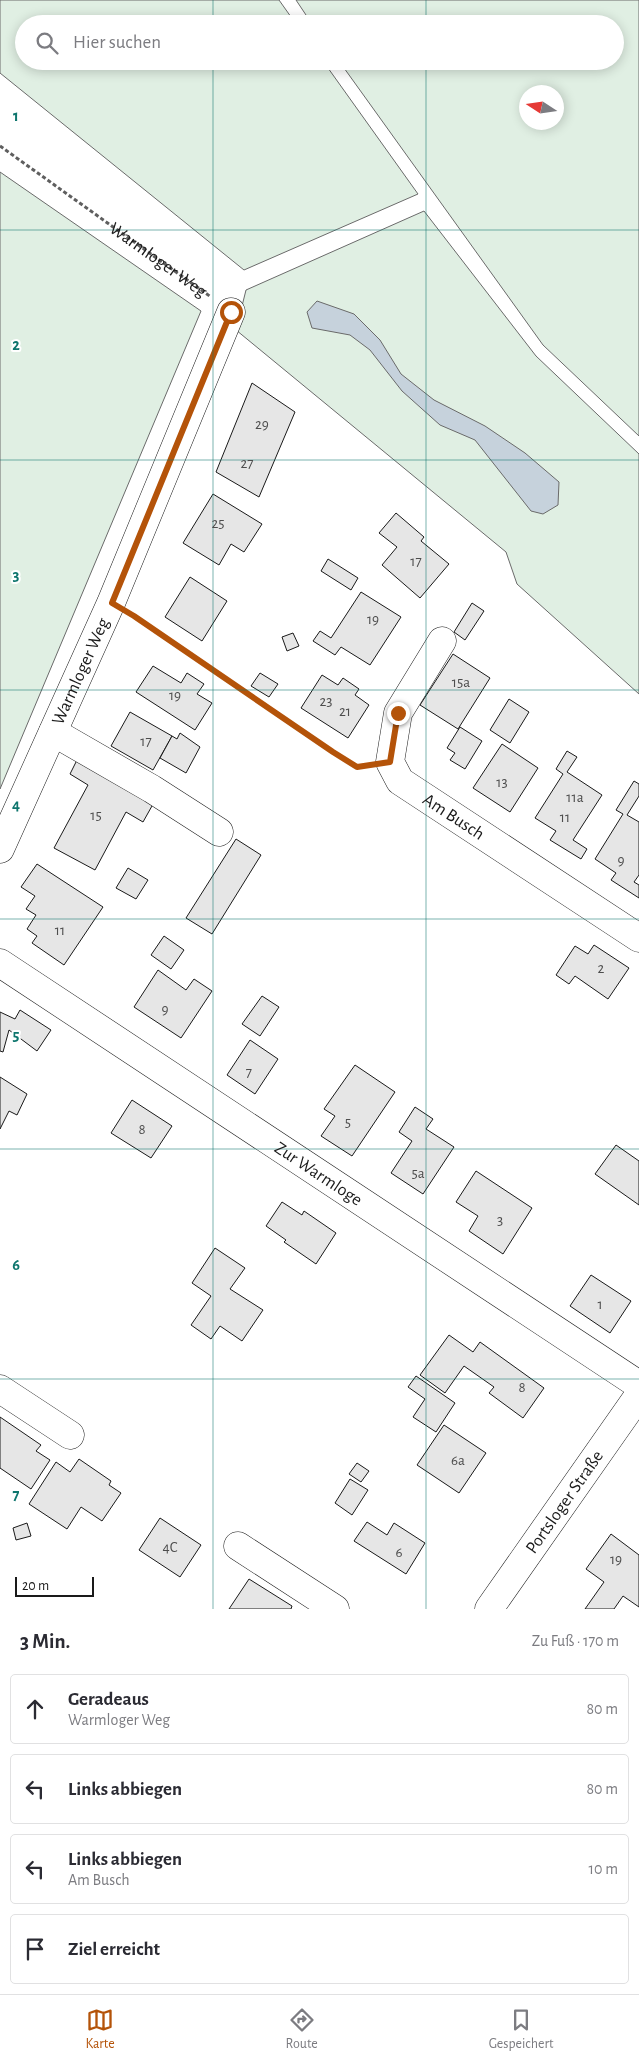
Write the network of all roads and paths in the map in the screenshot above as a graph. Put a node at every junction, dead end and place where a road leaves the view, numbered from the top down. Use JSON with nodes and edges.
{"nodes":[{"id":1,"x":0,"y":146,"type":"edge"},
{"id":2,"x":231,"y":312,"type":"joint"},
{"id":3,"x":112,"y":603,"type":"junction"},
{"id":4,"x":442,"y":641,"type":"dead end"},
{"id":5,"x":53,"y":732,"type":"junction"},
{"id":6,"x":390,"y":762,"type":"junction"},
{"id":7,"x":219,"y":832,"type":"dead end"},
{"id":8,"x":0,"y":849,"type":"edge"},
{"id":9,"x":639,"y":938,"type":"edge"},
{"id":10,"x":0,"y":963,"type":"edge"},
{"id":11,"x":0,"y":1389,"type":"edge"},
{"id":12,"x":638,"y":1397,"type":"edge"},
{"id":13,"x":70,"y":1435,"type":"dead end"},
{"id":14,"x":238,"y":1546,"type":"dead end"},
{"id":15,"x":334,"y":1609,"type":"edge"},
{"id":16,"x":489,"y":1609,"type":"edge"}],
"edges":[{"from":1,"to":2,"type":"path","name":"Warmloger Weg"},
{"from":2,"to":3,"type":"street","name":"Warmloger Weg"},
{"from":3,"to":5,"type":"street","name":"Warmloger Weg"},
{"from":3,"to":6,"type":"path"},
{"from":4,"to":6,"type":"street"},
{"from":5,"to":7,"type":"street"},
{"from":5,"to":8,"type":"street","name":"Warmloger Weg"},
{"from":6,"to":9,"type":"street","name":"Am Busch"},
{"from":10,"to":12,"type":"street","name":"Zur Warmloge"},
{"from":11,"to":13,"type":"street"},
{"from":12,"to":16,"type":"street","name":"Portsloger Straße"},
{"from":14,"to":15,"type":"street"}]}
